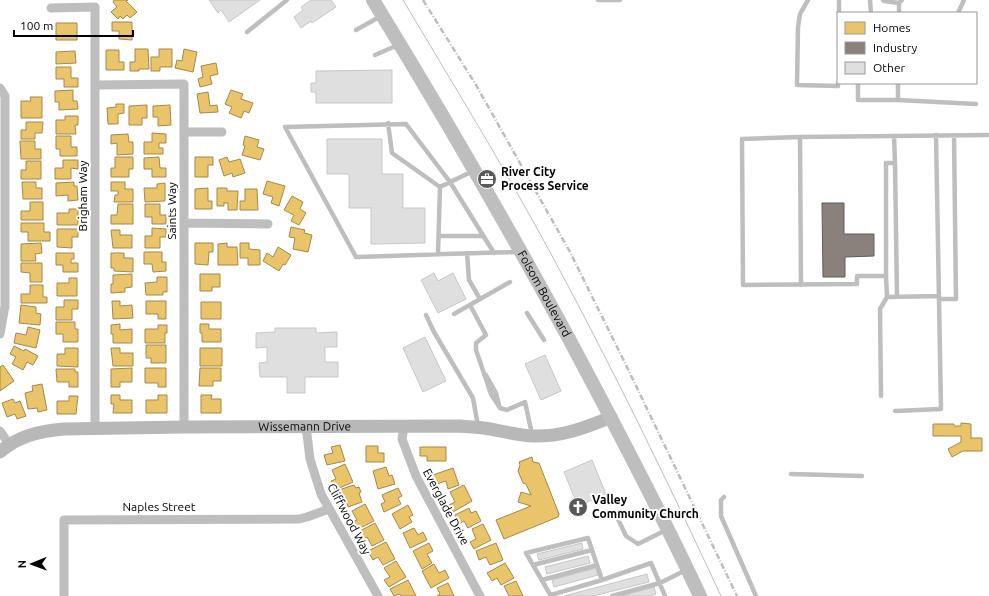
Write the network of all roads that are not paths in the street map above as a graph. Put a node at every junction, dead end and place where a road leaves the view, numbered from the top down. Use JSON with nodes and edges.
{"nodes":[{"id":1,"x":287,"y":0,"type":"edge"},
{"id":2,"x":373,"y":0,"type":"edge"},
{"id":3,"x":598,"y":0,"type":"edge"},
{"id":4,"x":620,"y":0,"type":"edge"},
{"id":5,"x":808,"y":0,"type":"edge"},
{"id":6,"x":839,"y":0,"type":"edge"},
{"id":7,"x":870,"y":0,"type":"edge"},
{"id":8,"x":883,"y":0,"type":"edge"},
{"id":9,"x":964,"y":0,"type":"edge"},
{"id":10,"x":901,"y":1,"type":"edge"},
{"id":11,"x":51,"y":8,"type":"dead end"},
{"id":12,"x":839,"y":12,"type":"edge"},
{"id":13,"x":871,"y":12,"type":"edge"},
{"id":14,"x":899,"y":12,"type":"edge"},
{"id":15,"x":958,"y":12,"type":"edge"},
{"id":16,"x":382,"y":15,"type":"junction"},
{"id":17,"x":356,"y":30,"type":"dead end"},
{"id":18,"x":247,"y":32,"type":"dead end"},
{"id":19,"x":399,"y":44,"type":"junction"},
{"id":20,"x":375,"y":55,"type":"dead end"},
{"id":21,"x":838,"y":84,"type":"edge"},
{"id":22,"x":858,"y":84,"type":"edge"},
{"id":23,"x":898,"y":84,"type":"edge"},
{"id":24,"x":96,"y":85,"type":"junction"},
{"id":25,"x":0,"y":88,"type":"edge"},
{"id":26,"x":898,"y":100,"type":"junction"},
{"id":27,"x":976,"y":104,"type":"dead end"},
{"id":28,"x":388,"y":123,"type":"junction"},
{"id":29,"x":184,"y":132,"type":"junction"},
{"id":30,"x":222,"y":132,"type":"dead end"},
{"id":31,"x":936,"y":135,"type":"junction"},
{"id":32,"x":954,"y":135,"type":"junction"},
{"id":33,"x":989,"y":135,"type":"edge"},
{"id":34,"x":894,"y":136,"type":"junction"},
{"id":35,"x":800,"y":137,"type":"junction"},
{"id":36,"x":894,"y":163,"type":"junction"},
{"id":37,"x":474,"y":170,"type":"junction"},
{"id":38,"x":450,"y":182,"type":"junction"},
{"id":39,"x":440,"y":187,"type":"junction"},
{"id":40,"x":184,"y":223,"type":"junction"},
{"id":41,"x":268,"y":224,"type":"dead end"},
{"id":42,"x":439,"y":236,"type":"junction"},
{"id":43,"x":483,"y":236,"type":"junction"},
{"id":44,"x":520,"y":252,"type":"junction"},
{"id":45,"x":468,"y":253,"type":"junction"},
{"id":46,"x":494,"y":253,"type":"junction"},
{"id":47,"x":438,"y":254,"type":"junction"},
{"id":48,"x":886,"y":276,"type":"junction"},
{"id":49,"x":510,"y":282,"type":"dead end"},
{"id":50,"x":801,"y":285,"type":"junction"},
{"id":51,"x":897,"y":296,"type":"junction"},
{"id":52,"x":887,"y":297,"type":"junction"},
{"id":53,"x":939,"y":298,"type":"junction"},
{"id":54,"x":480,"y":299,"type":"junction"},
{"id":55,"x":470,"y":305,"type":"junction"},
{"id":56,"x":528,"y":313,"type":"dead end"},
{"id":57,"x":454,"y":314,"type":"dead end"},
{"id":58,"x":426,"y":315,"type":"dead end"},
{"id":59,"x":0,"y":334,"type":"edge"},
{"id":60,"x":544,"y":340,"type":"dead end"},
{"id":61,"x":881,"y":396,"type":"dead end"},
{"id":62,"x":895,"y":411,"type":"dead end"},
{"id":63,"x":610,"y":416,"type":"junction"},
{"id":64,"x":306,"y":426,"type":"junction"},
{"id":65,"x":404,"y":426,"type":"junction"},
{"id":66,"x":184,"y":427,"type":"junction"},
{"id":67,"x":478,"y":428,"type":"junction"},
{"id":68,"x":94,"y":429,"type":"junction"},
{"id":69,"x":0,"y":431,"type":"edge"},
{"id":70,"x":532,"y":436,"type":"junction"},
{"id":71,"x":5,"y":448,"type":"edge"},
{"id":72,"x":792,"y":474,"type":"dead end"},
{"id":73,"x":862,"y":476,"type":"dead end"},
{"id":74,"x":724,"y":497,"type":"dead end"},
{"id":75,"x":329,"y":509,"type":"junction"},
{"id":76,"x":635,"y":511,"type":"dead end"},
{"id":77,"x":667,"y":529,"type":"junction"},
{"id":78,"x":592,"y":550,"type":"junction"},
{"id":79,"x":533,"y":565,"type":"junction"},
{"id":80,"x":597,"y":565,"type":"junction"},
{"id":81,"x":687,"y":570,"type":"junction"},
{"id":82,"x":542,"y":580,"type":"junction"},
{"id":83,"x":602,"y":580,"type":"junction"},
{"id":84,"x":660,"y":583,"type":"junction"},
{"id":85,"x":64,"y":596,"type":"edge"},
{"id":86,"x":376,"y":596,"type":"edge"},
{"id":87,"x":480,"y":596,"type":"edge"},
{"id":88,"x":551,"y":596,"type":"edge"},
{"id":89,"x":612,"y":596,"type":"edge"},
{"id":90,"x":665,"y":596,"type":"edge"},
{"id":91,"x":700,"y":596,"type":"edge"},
{"id":92,"x":756,"y":596,"type":"edge"}],
"edges":[{"from":1,"to":18,"type":"lane"},
{"from":2,"to":16,"type":"main road","name":"Folsom Boulevard"},
{"from":3,"to":4,"type":"lane"},
{"from":5,"to":21,"type":"lane"},
{"from":6,"to":12,"type":"lane"},
{"from":7,"to":13,"type":"lane"},
{"from":8,"to":10,"type":"lane"},
{"from":9,"to":15,"type":"lane"},
{"from":10,"to":14,"type":"lane"},
{"from":11,"to":24,"type":"street","name":"Brigham Way"},
{"from":16,"to":17,"type":"lane"},
{"from":16,"to":19,"type":"main road","name":"Folsom Boulevard"},
{"from":19,"to":20,"type":"lane"},
{"from":19,"to":37,"type":"main road","name":"Folsom Boulevard"},
{"from":22,"to":26,"type":"lane"},
{"from":23,"to":26,"type":"lane"},
{"from":24,"to":29,"type":"street","name":"Saints Way"},
{"from":24,"to":68,"type":"street","name":"Brigham Way"},
{"from":25,"to":59,"type":"street"},
{"from":26,"to":27,"type":"lane"},
{"from":28,"to":38,"type":"lane"},
{"from":28,"to":39,"type":"lane"},
{"from":28,"to":47,"type":"lane"},
{"from":29,"to":30,"type":"street"},
{"from":29,"to":40,"type":"street","name":"Saints Way"},
{"from":31,"to":32,"type":"lane"},
{"from":31,"to":34,"type":"lane"},
{"from":31,"to":53,"type":"lane"},
{"from":32,"to":33,"type":"lane"},
{"from":32,"to":53,"type":"lane"},
{"from":34,"to":35,"type":"lane"},
{"from":34,"to":36,"type":"lane"},
{"from":35,"to":50,"type":"lane"},
{"from":35,"to":50,"type":"lane"},
{"from":36,"to":48,"type":"lane"},
{"from":36,"to":51,"type":"lane"},
{"from":37,"to":38,"type":"lane"},
{"from":37,"to":44,"type":"main road","name":"Folsom Boulevard"},
{"from":38,"to":39,"type":"lane"},
{"from":38,"to":43,"type":"lane"},
{"from":39,"to":42,"type":"lane"},
{"from":40,"to":41,"type":"street"},
{"from":40,"to":66,"type":"street","name":"Saints Way"},
{"from":42,"to":43,"type":"lane"},
{"from":42,"to":47,"type":"lane"},
{"from":43,"to":46,"type":"lane"},
{"from":44,"to":46,"type":"lane"},
{"from":44,"to":63,"type":"main road","name":"Folsom Boulevard"},
{"from":45,"to":46,"type":"lane"},
{"from":45,"to":47,"type":"lane"},
{"from":45,"to":54,"type":"lane"},
{"from":48,"to":50,"type":"lane"},
{"from":48,"to":52,"type":"lane"},
{"from":49,"to":54,"type":"lane"},
{"from":51,"to":52,"type":"lane"},
{"from":51,"to":53,"type":"lane"},
{"from":52,"to":61,"type":"lane"},
{"from":53,"to":62,"type":"lane"},
{"from":54,"to":55,"type":"lane"},
{"from":55,"to":57,"type":"lane"},
{"from":55,"to":70,"type":"lane"},
{"from":56,"to":60,"type":"lane"},
{"from":58,"to":67,"type":"lane"},
{"from":63,"to":70,"type":"street","name":"Wissemann Drive"},
{"from":63,"to":77,"type":"main road","name":"Folsom Boulevard"},
{"from":64,"to":65,"type":"street","name":"Wissemann Drive"},
{"from":64,"to":66,"type":"street","name":"Wissemann Drive"},
{"from":64,"to":75,"type":"street","name":"Cliffwood Way"},
{"from":65,"to":67,"type":"street","name":"Wissemann Drive"},
{"from":65,"to":87,"type":"street","name":"Everglade Drive"},
{"from":66,"to":68,"type":"street","name":"Wissemann Drive"},
{"from":67,"to":70,"type":"street","name":"Wissemann Drive"},
{"from":68,"to":71,"type":"street","name":"Wissemann Drive"},
{"from":69,"to":71,"type":"street"},
{"from":72,"to":73,"type":"lane"},
{"from":74,"to":92,"type":"lane"},
{"from":75,"to":85,"type":"street","name":"Naples Street"},
{"from":75,"to":86,"type":"street","name":"Cliffwood Way"},
{"from":76,"to":77,"type":"lane"},
{"from":77,"to":81,"type":"main road","name":"Folsom Boulevard"},
{"from":78,"to":79,"type":"lane"},
{"from":78,"to":79,"type":"lane"},
{"from":78,"to":80,"type":"lane"},
{"from":79,"to":82,"type":"lane"},
{"from":80,"to":82,"type":"lane"},
{"from":80,"to":83,"type":"lane"},
{"from":81,"to":84,"type":"lane"},
{"from":81,"to":91,"type":"main road","name":"Folsom Boulevard"},
{"from":82,"to":88,"type":"lane"},
{"from":83,"to":84,"type":"lane"},
{"from":83,"to":88,"type":"lane"},
{"from":84,"to":89,"type":"lane"},
{"from":84,"to":90,"type":"lane"}]}
